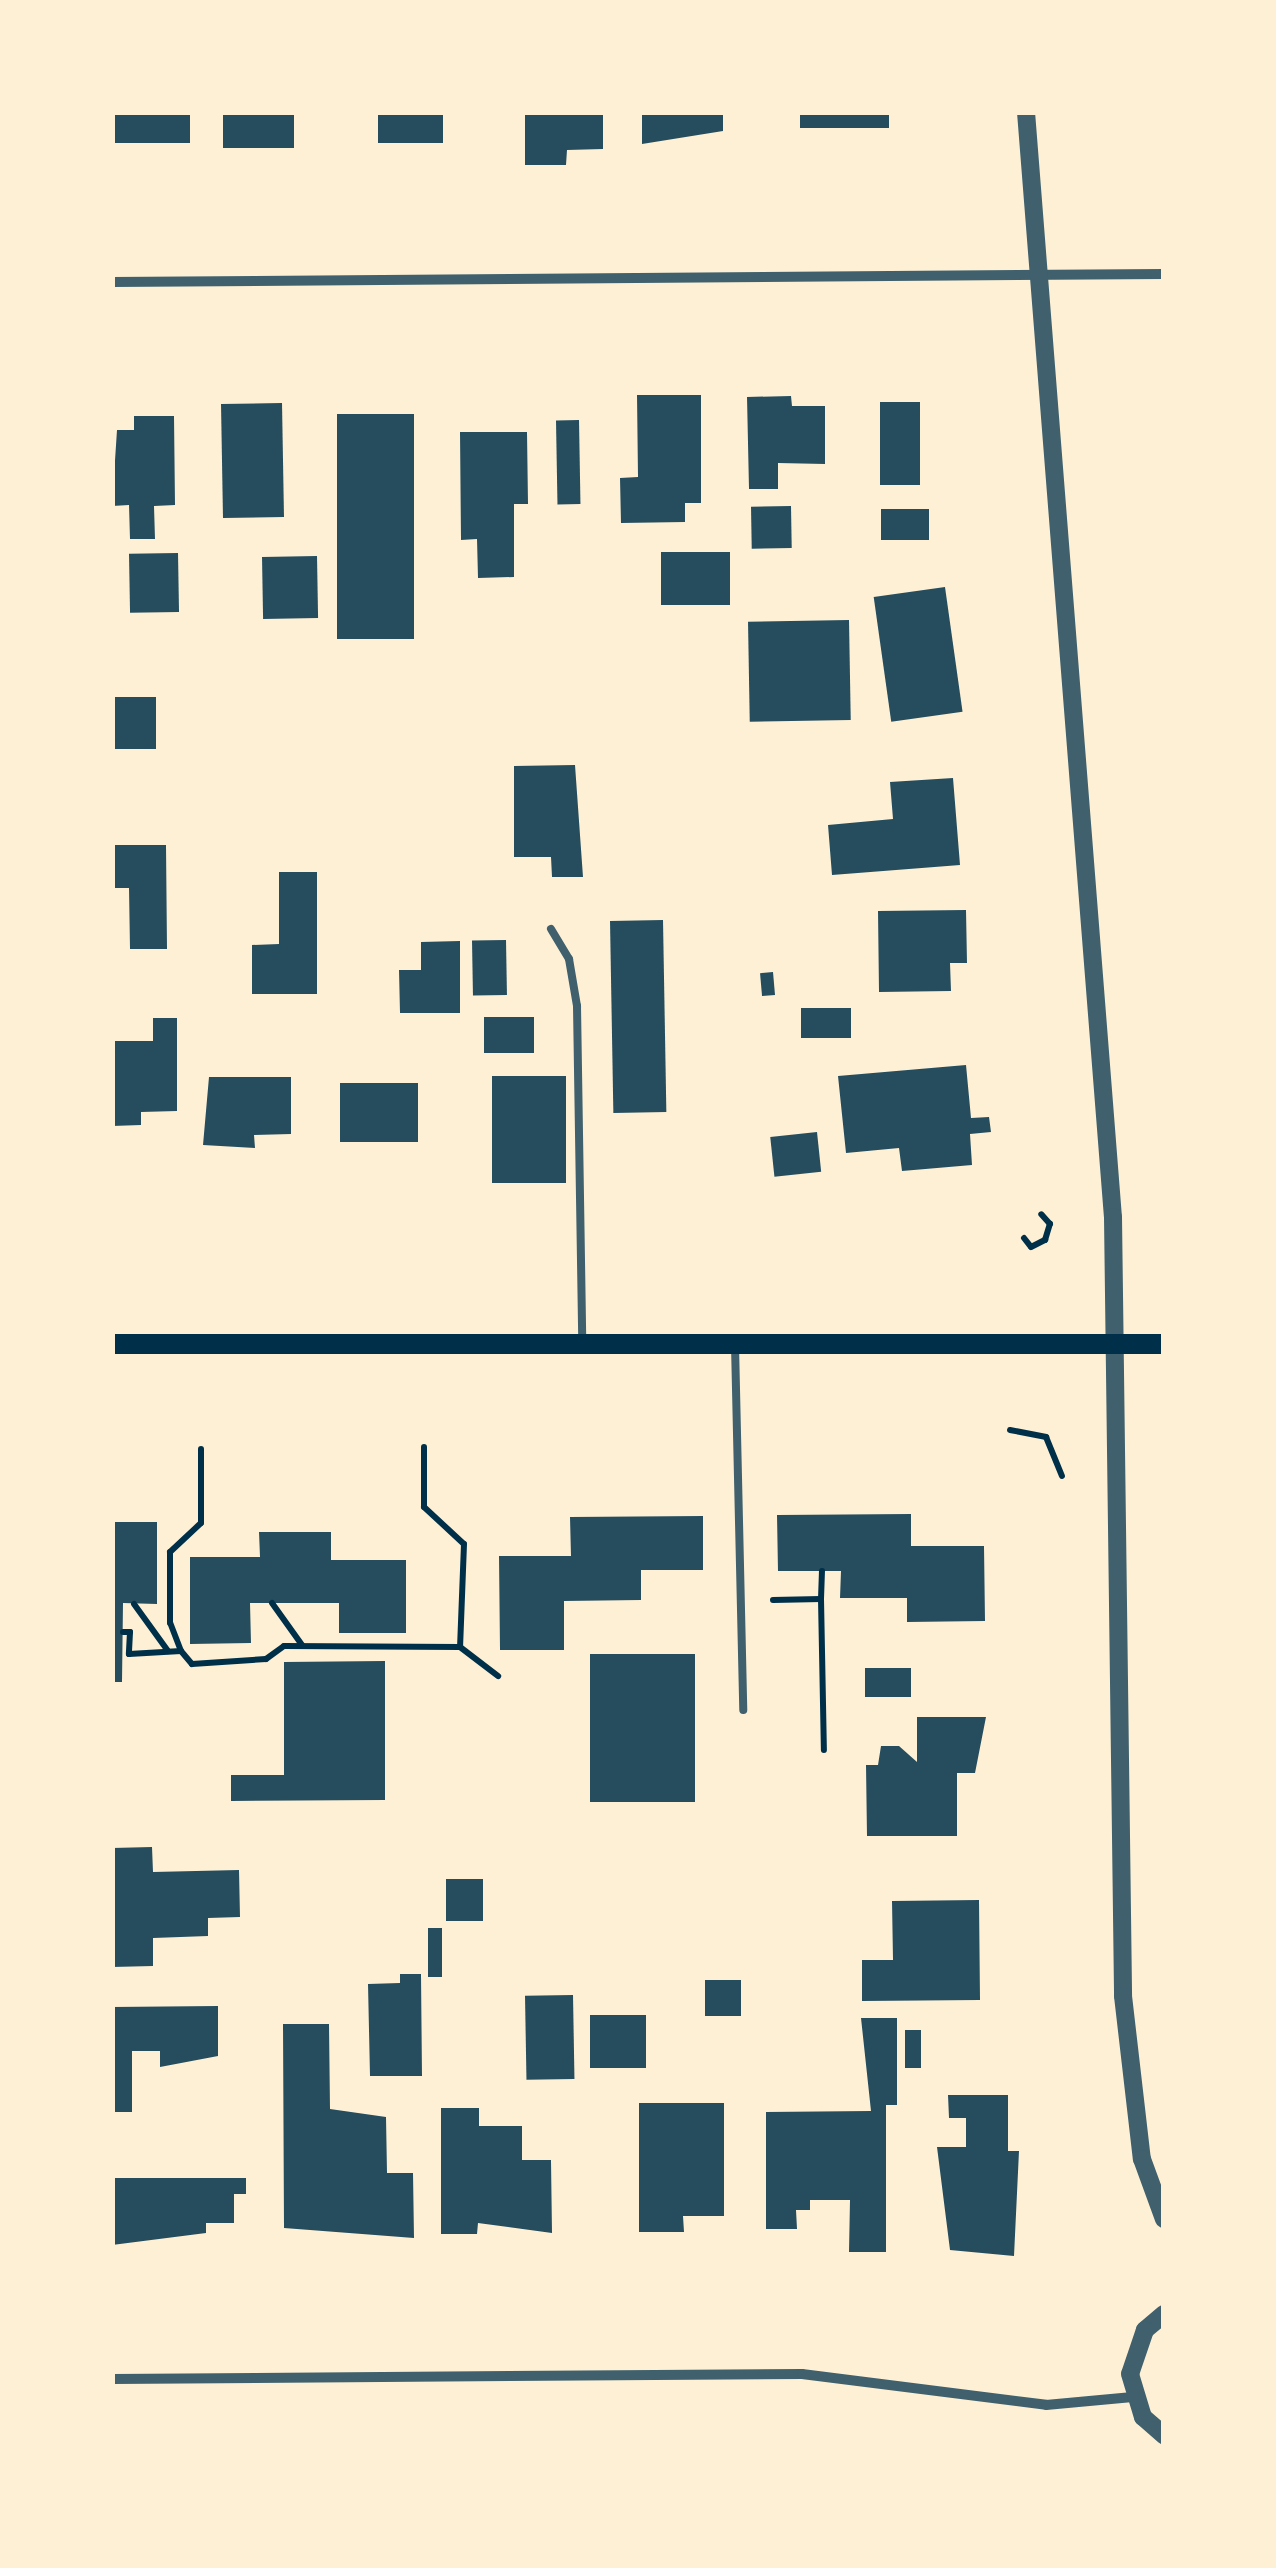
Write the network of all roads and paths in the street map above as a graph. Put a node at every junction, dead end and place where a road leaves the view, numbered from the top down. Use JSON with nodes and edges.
{"nodes":[{"id":1,"x":1026,"y":112,"type":"edge"},
{"id":2,"x":1042,"y":274,"type":"junction"},
{"id":3,"x":1164,"y":274,"type":"edge"},
{"id":4,"x":112,"y":282,"type":"edge"},
{"id":5,"x":551,"y":930,"type":"dead end"},
{"id":6,"x":1041,"y":1214,"type":"dead end"},
{"id":7,"x":1024,"y":1238,"type":"dead end"},
{"id":8,"x":582,"y":1338,"type":"junction"},
{"id":9,"x":735,"y":1340,"type":"junction"},
{"id":10,"x":1114,"y":1343,"type":"junction"},
{"id":11,"x":112,"y":1344,"type":"edge"},
{"id":12,"x":1164,"y":1344,"type":"edge"},
{"id":13,"x":1010,"y":1430,"type":"dead end"},
{"id":14,"x":424,"y":1447,"type":"dead end"},
{"id":15,"x":201,"y":1449,"type":"dead end"},
{"id":16,"x":1062,"y":1476,"type":"dead end"},
{"id":17,"x":822,"y":1571,"type":"dead end"},
{"id":18,"x":821,"y":1599,"type":"junction"},
{"id":19,"x":812,"y":1601,"type":"dead end"},
{"id":20,"x":272,"y":1603,"type":"dead end"},
{"id":21,"x":134,"y":1604,"type":"dead end"},
{"id":22,"x":123,"y":1632,"type":"dead end"},
{"id":23,"x":303,"y":1646,"type":"junction"},
{"id":24,"x":460,"y":1646,"type":"junction"},
{"id":25,"x":181,"y":1651,"type":"junction"},
{"id":26,"x":168,"y":1652,"type":"junction"},
{"id":27,"x":498,"y":1676,"type":"dead end"},
{"id":28,"x":743,"y":1710,"type":"dead end"},
{"id":29,"x":824,"y":1750,"type":"dead end"},
{"id":30,"x":1164,"y":2219,"type":"edge"},
{"id":31,"x":1164,"y":2314,"type":"edge"},
{"id":32,"x":112,"y":2378,"type":"edge"},
{"id":33,"x":1133,"y":2398,"type":"junction"},
{"id":34,"x":1164,"y":2435,"type":"edge"}],
"edges":[{"from":1,"to":2,"type":"street"},
{"from":2,"to":3,"type":"street"},
{"from":2,"to":4,"type":"street"},
{"from":2,"to":10,"type":"street"},
{"from":5,"to":8,"type":"lane"},
{"from":6,"to":7,"type":"path"},
{"from":8,"to":9,"type":"main road"},
{"from":8,"to":11,"type":"main road"},
{"from":9,"to":10,"type":"main road"},
{"from":9,"to":28,"type":"lane"},
{"from":10,"to":12,"type":"main road"},
{"from":10,"to":30,"type":"street"},
{"from":13,"to":16,"type":"path"},
{"from":14,"to":24,"type":"path"},
{"from":15,"to":25,"type":"path"},
{"from":17,"to":18,"type":"path"},
{"from":18,"to":19,"type":"path"},
{"from":18,"to":29,"type":"path"},
{"from":20,"to":23,"type":"path"},
{"from":21,"to":26,"type":"path"},
{"from":22,"to":26,"type":"path"},
{"from":23,"to":24,"type":"path"},
{"from":23,"to":25,"type":"path"},
{"from":24,"to":27,"type":"path"},
{"from":25,"to":26,"type":"path"},
{"from":31,"to":33,"type":"street"},
{"from":32,"to":33,"type":"street"},
{"from":33,"to":34,"type":"street"}]}
